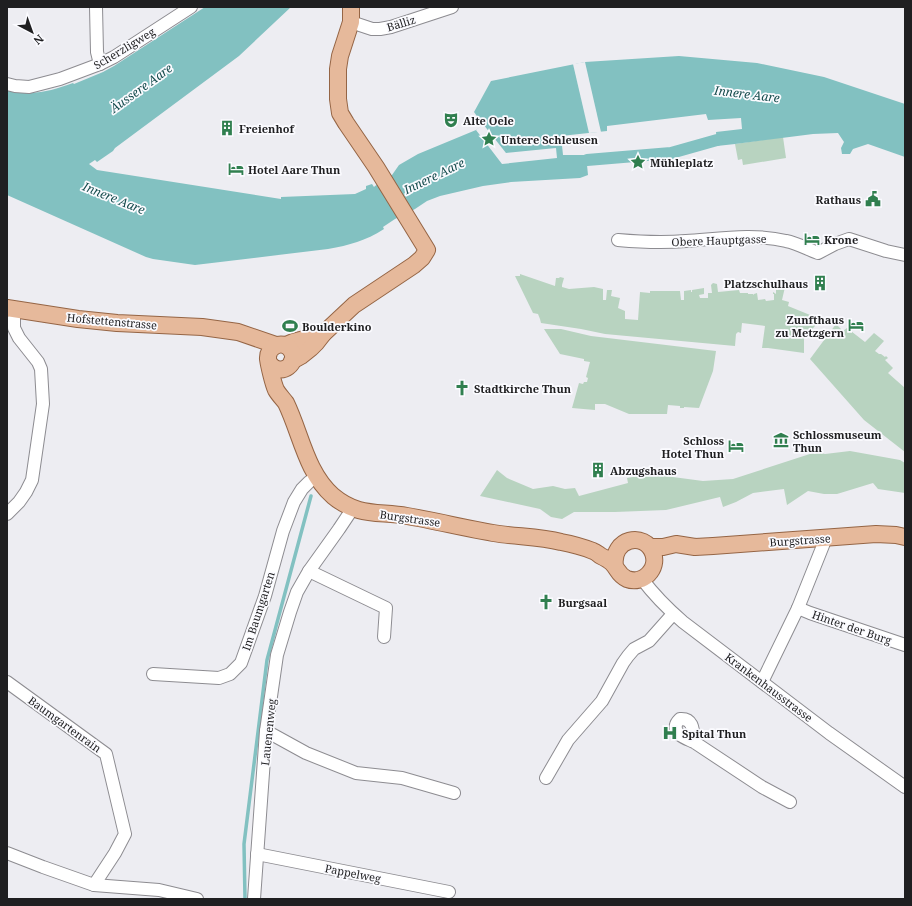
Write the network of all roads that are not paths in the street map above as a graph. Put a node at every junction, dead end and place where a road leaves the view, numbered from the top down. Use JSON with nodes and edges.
{"nodes":[{"id":1,"x":96,"y":7,"type":"edge"},
{"id":2,"x":191,"y":7,"type":"edge"},
{"id":3,"x":452,"y":7,"type":"edge"},
{"id":4,"x":351,"y":14,"type":"edge"},
{"id":5,"x":100,"y":64,"type":"junction"},
{"id":6,"x":7,"y":84,"type":"edge"},
{"id":7,"x":618,"y":240,"type":"dead end"},
{"id":8,"x":903,"y":255,"type":"edge"},
{"id":9,"x":12,"y":309,"type":"edge"},
{"id":10,"x":323,"y":334,"type":"junction"},
{"id":11,"x":275,"y":353,"type":"junction"},
{"id":12,"x":290,"y":364,"type":"junction"},
{"id":13,"x":285,"y":402,"type":"junction"},
{"id":14,"x":317,"y":476,"type":"junction"},
{"id":15,"x":353,"y":508,"type":"junction"},
{"id":16,"x":7,"y":514,"type":"edge"},
{"id":17,"x":905,"y":537,"type":"edge"},
{"id":18,"x":826,"y":538,"type":"junction"},
{"id":19,"x":619,"y":547,"type":"junction"},
{"id":20,"x":650,"y":547,"type":"junction"},
{"id":21,"x":695,"y":547,"type":"junction"},
{"id":22,"x":594,"y":551,"type":"junction"},
{"id":23,"x":615,"y":566,"type":"junction"},
{"id":24,"x":309,"y":571,"type":"junction"},
{"id":25,"x":648,"y":573,"type":"junction"},
{"id":26,"x":798,"y":608,"type":"junction"},
{"id":27,"x":673,"y":614,"type":"junction"},
{"id":28,"x":384,"y":636,"type":"dead end"},
{"id":29,"x":905,"y":646,"type":"edge"},
{"id":30,"x":152,"y":674,"type":"dead end"},
{"id":31,"x":7,"y":682,"type":"edge"},
{"id":32,"x":762,"y":682,"type":"junction"},
{"id":33,"x":266,"y":731,"type":"junction"},
{"id":34,"x":694,"y":742,"type":"dead end"},
{"id":35,"x":546,"y":778,"type":"dead end"},
{"id":36,"x":905,"y":787,"type":"edge"},
{"id":37,"x":454,"y":792,"type":"dead end"},
{"id":38,"x":790,"y":802,"type":"dead end"},
{"id":39,"x":7,"y":853,"type":"edge"},
{"id":40,"x":257,"y":854,"type":"junction"},
{"id":41,"x":94,"y":885,"type":"junction"},
{"id":42,"x":448,"y":892,"type":"dead end"},
{"id":43,"x":256,"y":897,"type":"edge"},
{"id":44,"x":197,"y":899,"type":"edge"}],
"edges":[{"from":1,"to":5,"type":"street"},
{"from":2,"to":5,"type":"street","name":"Scherzligweg"},
{"from":3,"to":4,"type":"street","name":"Bälliz"},
{"from":4,"to":10,"type":"main road"},
{"from":5,"to":6,"type":"street","name":"Scherzligweg"},
{"from":7,"to":8,"type":"street","name":"Obere Hauptgasse"},
{"from":9,"to":11,"type":"main road","name":"Hofstettenstrasse"},
{"from":9,"to":16,"type":"street"},
{"from":10,"to":11,"type":"main road"},
{"from":10,"to":12,"type":"main road"},
{"from":11,"to":12,"type":"main road"},
{"from":11,"to":12,"type":"main road","name":"Hofstettenstrasse"},
{"from":11,"to":13,"type":"main road","name":"Burgstrasse"},
{"from":12,"to":13,"type":"main road","name":"Burgstrasse"},
{"from":13,"to":14,"type":"main road","name":"Burgstrasse"},
{"from":14,"to":15,"type":"main road","name":"Burgstrasse"},
{"from":14,"to":30,"type":"street","name":"Im Baumgarten"},
{"from":15,"to":22,"type":"main road","name":"Burgstrasse"},
{"from":15,"to":24,"type":"street","name":"Lauenenweg"},
{"from":17,"to":18,"type":"main road","name":"Burgstrasse"},
{"from":18,"to":21,"type":"main road","name":"Burgstrasse"},
{"from":18,"to":26,"type":"street","name":"Hinter der Burg"},
{"from":19,"to":20,"type":"main road"},
{"from":19,"to":22,"type":"main road","name":"Burgstrasse"},
{"from":19,"to":23,"type":"main road"},
{"from":20,"to":21,"type":"main road","name":"Burgstrasse"},
{"from":20,"to":25,"type":"main road"},
{"from":21,"to":25,"type":"main road","name":"Burgstrasse"},
{"from":22,"to":23,"type":"main road","name":"Burgstrasse"},
{"from":23,"to":25,"type":"main road"},
{"from":24,"to":28,"type":"street"},
{"from":24,"to":33,"type":"street","name":"Lauenenweg"},
{"from":25,"to":27,"type":"street","name":"Krankenhausstrasse"},
{"from":26,"to":29,"type":"street","name":"Hinter der Burg"},
{"from":26,"to":32,"type":"street","name":"Hinter der Burg"},
{"from":27,"to":32,"type":"street","name":"Krankenhausstrasse"},
{"from":27,"to":35,"type":"street"},
{"from":31,"to":41,"type":"street","name":"Baumgartenrain"},
{"from":32,"to":36,"type":"street","name":"Krankenhausstrasse"},
{"from":33,"to":37,"type":"street"},
{"from":33,"to":40,"type":"street","name":"Lauenenweg"},
{"from":34,"to":38,"type":"street"},
{"from":39,"to":41,"type":"street"},
{"from":40,"to":42,"type":"street","name":"Pappelweg"},
{"from":40,"to":43,"type":"street","name":"Lauenenweg"},
{"from":41,"to":44,"type":"street"}]}
